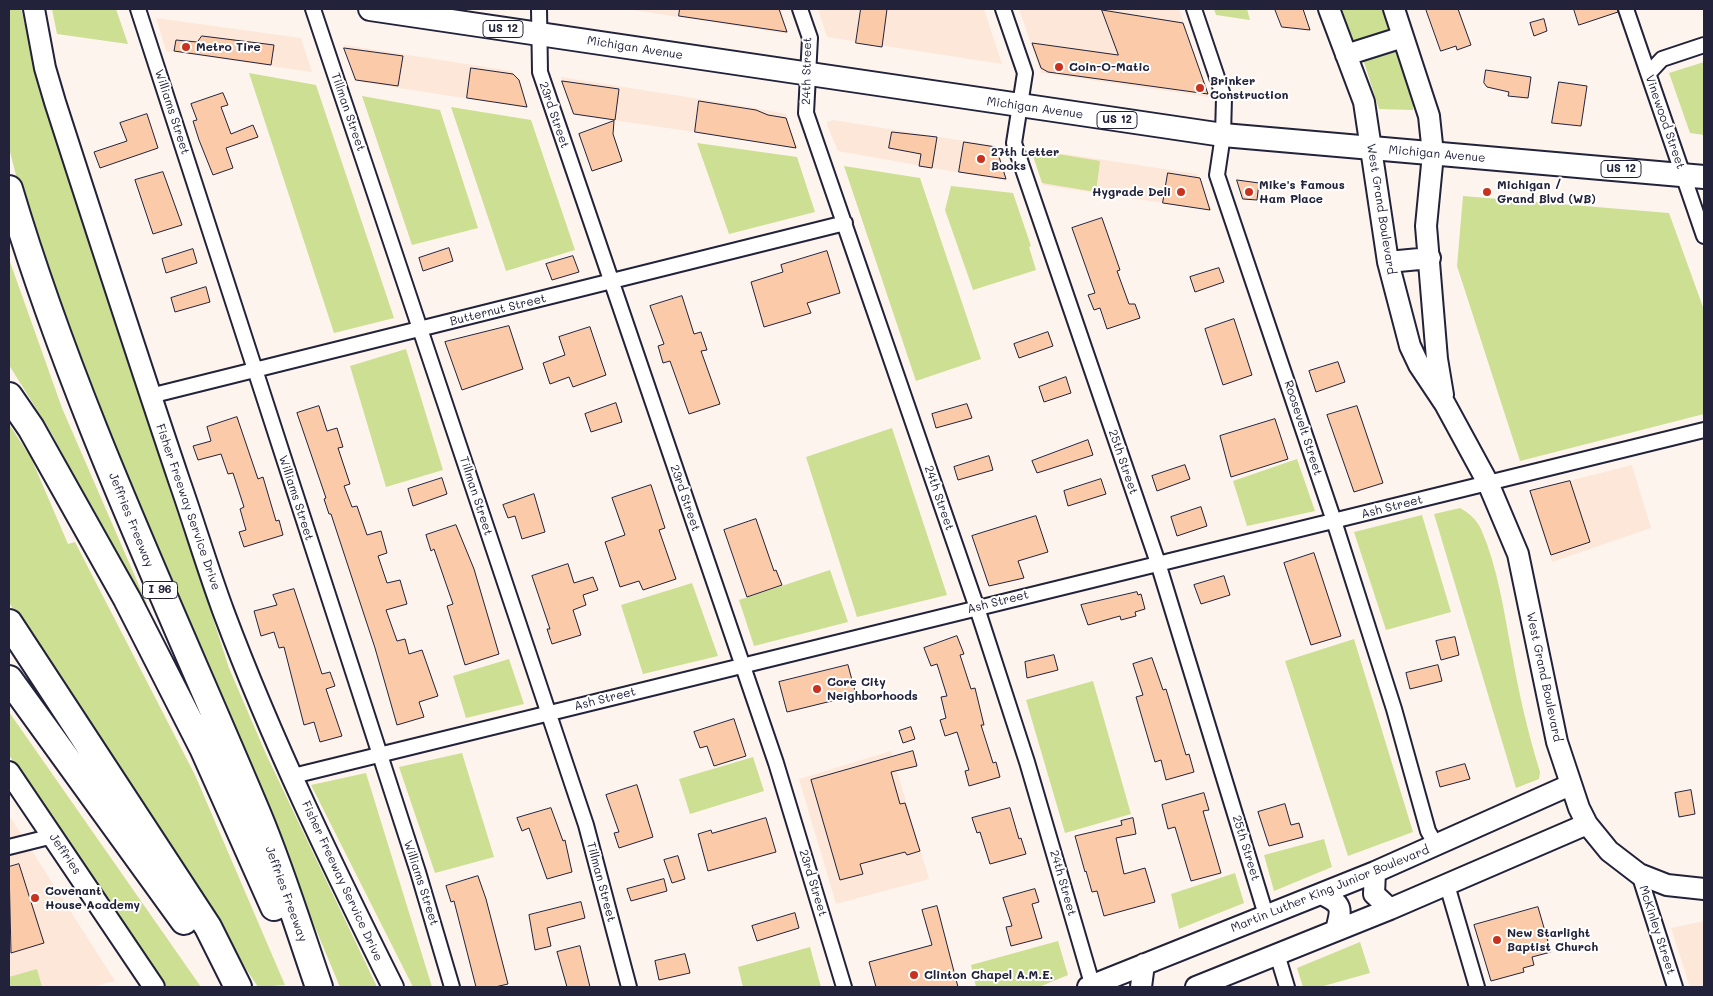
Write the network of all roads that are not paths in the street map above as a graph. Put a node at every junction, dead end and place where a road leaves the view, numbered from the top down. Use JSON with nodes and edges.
{"nodes":[{"id":1,"x":34,"y":9,"type":"edge"},
{"id":2,"x":138,"y":9,"type":"edge"},
{"id":3,"x":313,"y":9,"type":"edge"},
{"id":4,"x":370,"y":9,"type":"edge"},
{"id":5,"x":539,"y":9,"type":"edge"},
{"id":6,"x":800,"y":9,"type":"edge"},
{"id":7,"x":1003,"y":9,"type":"edge"},
{"id":8,"x":1194,"y":9,"type":"edge"},
{"id":9,"x":1329,"y":9,"type":"edge"},
{"id":10,"x":1394,"y":9,"type":"edge"},
{"id":11,"x":1626,"y":9,"type":"edge"},
{"id":12,"x":540,"y":34,"type":"junction"},
{"id":13,"x":1403,"y":36,"type":"junction"},
{"id":14,"x":1704,"y":45,"type":"edge"},
{"id":15,"x":1346,"y":55,"type":"junction"},
{"id":16,"x":808,"y":74,"type":"junction"},
{"id":17,"x":1649,"y":74,"type":"junction"},
{"id":18,"x":1020,"y":106,"type":"junction"},
{"id":19,"x":1223,"y":135,"type":"junction"},
{"id":20,"x":1371,"y":148,"type":"junction"},
{"id":21,"x":1433,"y":154,"type":"junction"},
{"id":22,"x":1682,"y":173,"type":"junction"},
{"id":23,"x":1704,"y":176,"type":"edge"},
{"id":24,"x":9,"y":189,"type":"edge"},
{"id":25,"x":845,"y":223,"type":"junction"},
{"id":26,"x":1704,"y":236,"type":"edge"},
{"id":27,"x":1430,"y":258,"type":"junction"},
{"id":28,"x":1388,"y":262,"type":"junction"},
{"id":29,"x":611,"y":281,"type":"junction"},
{"id":30,"x":420,"y":329,"type":"junction"},
{"id":31,"x":255,"y":370,"type":"junction"},
{"id":32,"x":9,"y":396,"type":"edge"},
{"id":33,"x":150,"y":396,"type":"junction"},
{"id":34,"x":1445,"y":404,"type":"junction"},
{"id":35,"x":1704,"y":430,"type":"edge"},
{"id":36,"x":1488,"y":483,"type":"junction"},
{"id":37,"x":1334,"y":521,"type":"junction"},
{"id":38,"x":1158,"y":564,"type":"junction"},
{"id":39,"x":977,"y":608,"type":"junction"},
{"id":40,"x":9,"y":623,"type":"edge"},
{"id":41,"x":742,"y":665,"type":"junction"},
{"id":42,"x":9,"y":679,"type":"edge"},
{"id":43,"x":548,"y":713,"type":"junction"},
{"id":44,"x":380,"y":755,"type":"junction"},
{"id":45,"x":9,"y":772,"type":"edge"},
{"id":46,"x":293,"y":776,"type":"junction"},
{"id":47,"x":1570,"y":785,"type":"junction"},
{"id":48,"x":1587,"y":824,"type":"junction"},
{"id":49,"x":53,"y":836,"type":"junction"},
{"id":50,"x":1436,"y":845,"type":"junction"},
{"id":51,"x":9,"y":847,"type":"edge"},
{"id":52,"x":1376,"y":872,"type":"junction"},
{"id":53,"x":1639,"y":874,"type":"junction"},
{"id":54,"x":1447,"y":885,"type":"junction"},
{"id":55,"x":1704,"y":889,"type":"edge"},
{"id":56,"x":1321,"y":894,"type":"junction"},
{"id":57,"x":1390,"y":909,"type":"junction"},
{"id":58,"x":1266,"y":915,"type":"junction"},
{"id":59,"x":1336,"y":930,"type":"junction"},
{"id":60,"x":1277,"y":954,"type":"junction"},
{"id":61,"x":1144,"y":964,"type":"junction"},
{"id":62,"x":154,"y":987,"type":"edge"},
{"id":63,"x":231,"y":987,"type":"edge"},
{"id":64,"x":238,"y":987,"type":"edge"},
{"id":65,"x":310,"y":987,"type":"edge"},
{"id":66,"x":319,"y":987,"type":"edge"},
{"id":67,"x":392,"y":987,"type":"edge"},
{"id":68,"x":452,"y":987,"type":"edge"},
{"id":69,"x":628,"y":987,"type":"edge"},
{"id":70,"x":844,"y":987,"type":"edge"},
{"id":71,"x":1091,"y":987,"type":"edge"},
{"id":72,"x":1141,"y":987,"type":"edge"},
{"id":73,"x":1196,"y":987,"type":"edge"},
{"id":74,"x":1287,"y":987,"type":"edge"},
{"id":75,"x":1477,"y":987,"type":"edge"},
{"id":76,"x":1675,"y":987,"type":"edge"}],
"edges":[{"from":1,"to":33,"type":"main road","name":"Fisher Freeway Service Drive"},
{"from":2,"to":31,"type":"street","name":"Williams Street"},
{"from":3,"to":30,"type":"street","name":"Tillman Street"},
{"from":4,"to":12,"type":"main road","name":"Michigan Avenue","number":"US 12"},
{"from":5,"to":12,"type":"street","name":"23rd Street"},
{"from":6,"to":16,"type":"street","name":"24th Street"},
{"from":7,"to":18,"type":"street","name":"25th Street"},
{"from":8,"to":19,"type":"street","name":"Roosevelt Street"},
{"from":9,"to":15,"type":"main road","name":"West Grand Boulevard"},
{"from":10,"to":13,"type":"main road","name":"West Grand Boulevard"},
{"from":11,"to":17,"type":"street","name":"Vinewood Street"},
{"from":12,"to":16,"type":"main road","name":"Michigan Avenue","number":"US 12"},
{"from":12,"to":29,"type":"street","name":"23rd Street"},
{"from":13,"to":15,"type":"main road"},
{"from":13,"to":21,"type":"main road","name":"West Grand Boulevard"},
{"from":14,"to":17,"type":"street"},
{"from":15,"to":20,"type":"main road","name":"West Grand Boulevard"},
{"from":16,"to":18,"type":"main road","name":"Michigan Avenue","number":"US 12"},
{"from":16,"to":25,"type":"street","name":"24th Street"},
{"from":17,"to":22,"type":"street","name":"Vinewood Street"},
{"from":18,"to":19,"type":"main road","name":"Michigan Avenue","number":"US 12"},
{"from":18,"to":38,"type":"street","name":"25th Street"},
{"from":19,"to":20,"type":"main road","name":"Michigan Avenue","number":"US 12"},
{"from":19,"to":37,"type":"street","name":"Roosevelt Street"},
{"from":20,"to":21,"type":"main road","name":"Michigan Avenue","number":"US 12"},
{"from":20,"to":28,"type":"main road","name":"West Grand Boulevard"},
{"from":21,"to":22,"type":"main road","name":"Michigan Avenue","number":"US 12"},
{"from":21,"to":27,"type":"main road","name":"West Grand Boulevard"},
{"from":22,"to":23,"type":"main road","name":"Michigan Avenue","number":"US 12"},
{"from":22,"to":26,"type":"street","name":"Vinewood Street"},
{"from":24,"to":66,"type":"highway","name":"Jeffries Freeway","number":"I 96"},
{"from":25,"to":29,"type":"street","name":"Butternut Street"},
{"from":25,"to":39,"type":"street","name":"24th Street"},
{"from":27,"to":28,"type":"main road"},
{"from":27,"to":34,"type":"main road","name":"West Grand Boulevard"},
{"from":28,"to":34,"type":"main road","name":"West Grand Boulevard"},
{"from":29,"to":30,"type":"street","name":"Butternut Street"},
{"from":29,"to":41,"type":"street","name":"23rd Street"},
{"from":30,"to":31,"type":"street","name":"Butternut Street"},
{"from":30,"to":43,"type":"street","name":"Tillman Street"},
{"from":31,"to":33,"type":"street","name":"Butternut Street"},
{"from":31,"to":44,"type":"street","name":"Williams Street"},
{"from":32,"to":65,"type":"highway"},
{"from":33,"to":46,"type":"main road","name":"Fisher Freeway Service Drive"},
{"from":34,"to":36,"type":"main road","name":"West Grand Boulevard"},
{"from":35,"to":36,"type":"street","name":"Ash Street"},
{"from":36,"to":37,"type":"street","name":"Ash Street"},
{"from":36,"to":47,"type":"main road","name":"West Grand Boulevard"},
{"from":37,"to":38,"type":"street","name":"Ash Street"},
{"from":37,"to":50,"type":"street","name":"Roosevelt Street"},
{"from":38,"to":39,"type":"street","name":"Ash Street"},
{"from":38,"to":58,"type":"street","name":"25th Street"},
{"from":39,"to":41,"type":"street","name":"Ash Street"},
{"from":39,"to":71,"type":"street","name":"24th Street"},
{"from":40,"to":64,"type":"highway"},
{"from":41,"to":43,"type":"street","name":"Ash Street"},
{"from":41,"to":70,"type":"street","name":"23rd Street"},
{"from":42,"to":63,"type":"highway"},
{"from":43,"to":44,"type":"street","name":"Ash Street"},
{"from":43,"to":69,"type":"street","name":"Tillman Street"},
{"from":44,"to":46,"type":"street","name":"Ash Street"},
{"from":44,"to":68,"type":"street","name":"Williams Street"},
{"from":45,"to":49,"type":"main road","name":"Jeffries"},
{"from":46,"to":67,"type":"main road","name":"Fisher Freeway Service Drive"},
{"from":47,"to":48,"type":"main road","name":"West Grand Boulevard"},
{"from":47,"to":50,"type":"main road","name":"Martin Luther King Junior Boulevard"},
{"from":48,"to":53,"type":"main road","name":"West Grand Boulevard"},
{"from":48,"to":54,"type":"main road"},
{"from":49,"to":51,"type":"street"},
{"from":49,"to":62,"type":"main road","name":"Jeffries"},
{"from":50,"to":52,"type":"main road","name":"Martin Luther King Junior Boulevard"},
{"from":52,"to":56,"type":"main road","name":"Martin Luther King Junior Boulevard"},
{"from":52,"to":57,"type":"main road"},
{"from":53,"to":55,"type":"main road","name":"West Grand Boulevard"},
{"from":53,"to":76,"type":"street","name":"McKinley Street"},
{"from":54,"to":57,"type":"main road"},
{"from":54,"to":75,"type":"street"},
{"from":56,"to":58,"type":"main road","name":"Martin Luther King Junior Boulevard"},
{"from":56,"to":59,"type":"main road"},
{"from":57,"to":59,"type":"main road"},
{"from":58,"to":61,"type":"main road","name":"Martin Luther King Junior Boulevard"},
{"from":59,"to":60,"type":"main road"},
{"from":60,"to":73,"type":"main road"},
{"from":60,"to":74,"type":"street"},
{"from":61,"to":71,"type":"main road","name":"Martin Luther King Junior Boulevard"},
{"from":61,"to":72,"type":"main road"}]}
